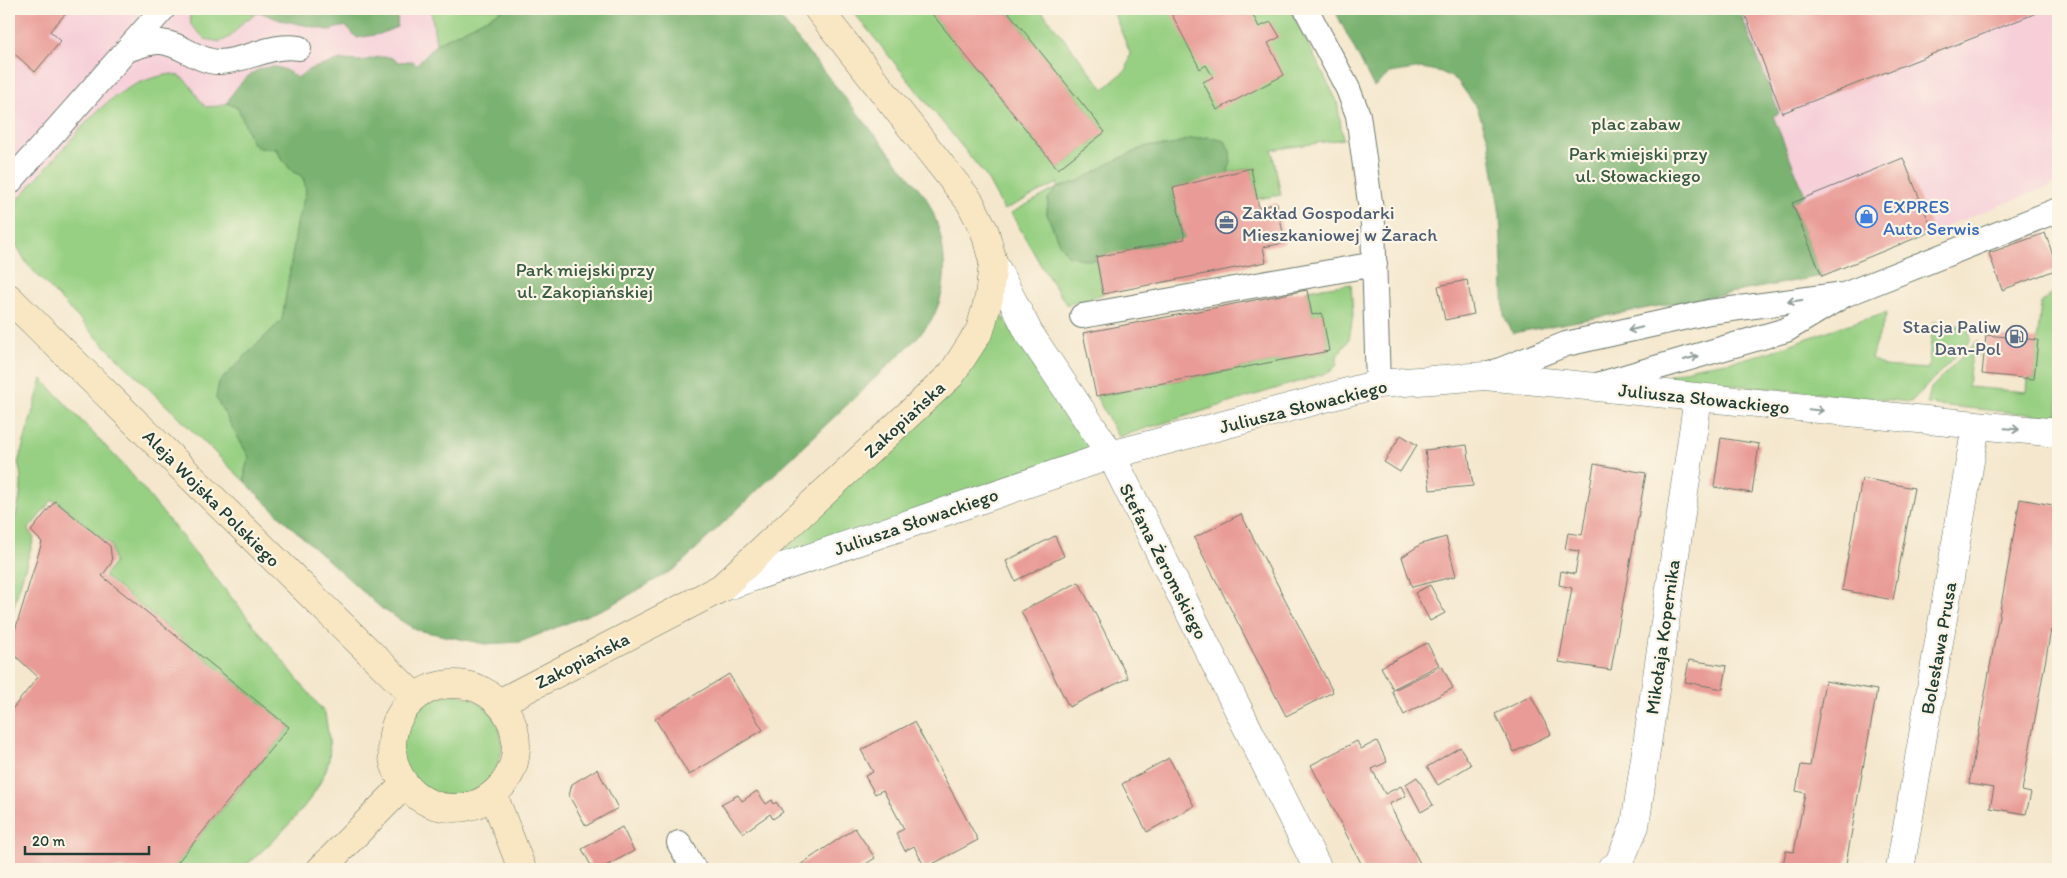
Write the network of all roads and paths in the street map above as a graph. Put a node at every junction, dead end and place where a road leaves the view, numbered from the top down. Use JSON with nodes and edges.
{"nodes":[{"id":1,"x":163,"y":9,"type":"edge"},
{"id":2,"x":818,"y":9,"type":"edge"},
{"id":3,"x":1306,"y":9,"type":"edge"},
{"id":4,"x":299,"y":48,"type":"dead end"},
{"id":5,"x":127,"y":50,"type":"junction"},
{"id":6,"x":9,"y":183,"type":"edge"},
{"id":7,"x":2058,"y":210,"type":"edge"},
{"id":8,"x":993,"y":262,"type":"junction"},
{"id":9,"x":1375,"y":264,"type":"junction"},
{"id":10,"x":1844,"y":294,"type":"junction"},
{"id":11,"x":9,"y":298,"type":"edge"},
{"id":12,"x":1082,"y":316,"type":"dead end"},
{"id":13,"x":1485,"y":376,"type":"junction"},
{"id":14,"x":1378,"y":384,"type":"junction"},
{"id":15,"x":1593,"y":386,"type":"junction"},
{"id":16,"x":1698,"y":398,"type":"junction"},
{"id":17,"x":1976,"y":426,"type":"junction"},
{"id":18,"x":2058,"y":433,"type":"edge"},
{"id":19,"x":1111,"y":455,"type":"junction"},
{"id":20,"x":721,"y":588,"type":"junction"},
{"id":21,"x":415,"y":697,"type":"junction"},
{"id":22,"x":499,"y":703,"type":"junction"},
{"id":23,"x":405,"y":784,"type":"junction"},
{"id":24,"x":493,"y":794,"type":"junction"},
{"id":25,"x":680,"y":843,"type":"dead end"},
{"id":26,"x":320,"y":869,"type":"edge"},
{"id":27,"x":522,"y":869,"type":"edge"},
{"id":28,"x":694,"y":869,"type":"edge"},
{"id":29,"x":1318,"y":869,"type":"edge"},
{"id":30,"x":1611,"y":869,"type":"edge"},
{"id":31,"x":1900,"y":869,"type":"edge"}],
"edges":[{"from":1,"to":5,"type":"lane"},
{"from":2,"to":8,"type":"street","name":"Zakopiańska"},
{"from":3,"to":9,"type":"lane"},
{"from":4,"to":5,"type":"lane"},
{"from":5,"to":6,"type":"lane"},
{"from":7,"to":10,"type":"lane"},
{"from":8,"to":19,"type":"street","name":"Stefana Żeromskiego"},
{"from":8,"to":20,"type":"street","name":"Zakopiańska"},
{"from":9,"to":12,"type":"lane"},
{"from":9,"to":14,"type":"lane"},
{"from":10,"to":13,"type":"lane","one_way":true},
{"from":15,"to":10,"type":"lane","one_way":true},
{"from":11,"to":21,"type":"street","name":"Aleja Wojska Polskiego"},
{"from":13,"to":14,"type":"street","name":"Juliusza Słowackiego"},
{"from":13,"to":15,"type":"street","name":"Juliusza Słowackiego"},
{"from":14,"to":19,"type":"street","name":"Juliusza Słowackiego"},
{"from":15,"to":16,"type":"street","name":"Juliusza Słowackiego"},
{"from":16,"to":17,"type":"street","name":"Juliusza Słowackiego","one_way":true},
{"from":16,"to":30,"type":"street","name":"Mikołaja Kopernika"},
{"from":17,"to":18,"type":"street","name":"Juliusza Słowackiego","one_way":true},
{"from":17,"to":31,"type":"street","name":"Bolesława Prusa"},
{"from":19,"to":20,"type":"street","name":"Juliusza Słowackiego"},
{"from":19,"to":29,"type":"street","name":"Stefana Żeromskiego"},
{"from":20,"to":22,"type":"street","name":"Zakopiańska"},
{"from":21,"to":22,"type":"street"},
{"from":21,"to":23,"type":"street"},
{"from":22,"to":24,"type":"street"},
{"from":23,"to":24,"type":"street"},
{"from":23,"to":26,"type":"street"},
{"from":24,"to":27,"type":"street"},
{"from":25,"to":28,"type":"lane"}]}
